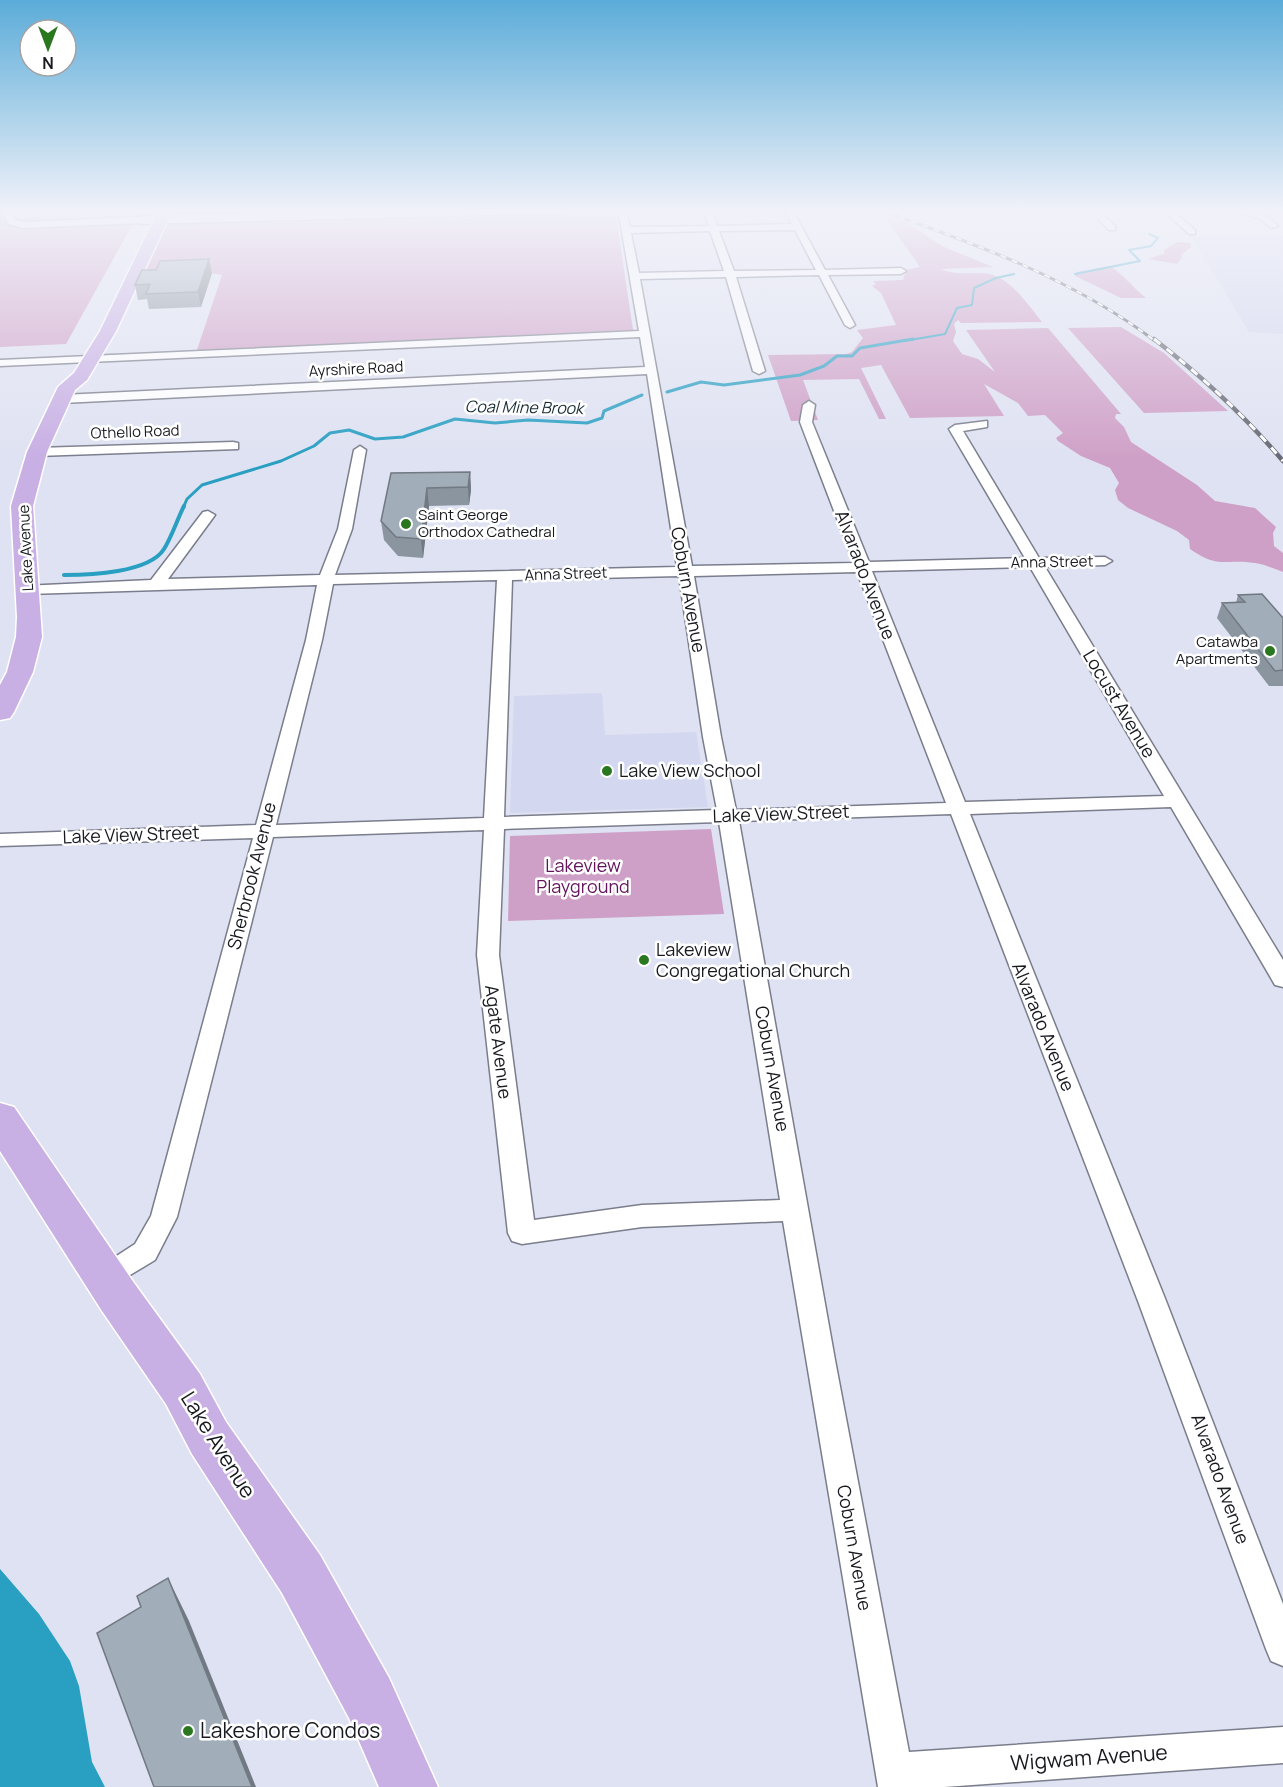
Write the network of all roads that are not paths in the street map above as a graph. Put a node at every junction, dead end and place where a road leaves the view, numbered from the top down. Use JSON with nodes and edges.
{"nodes":[{"id":1,"x":126,"y":292,"type":"edge"},
{"id":2,"x":637,"y":292,"type":"edge"},
{"id":3,"x":735,"y":292,"type":"edge"},
{"id":4,"x":832,"y":292,"type":"edge"},
{"id":5,"x":850,"y":325,"type":"dead end"},
{"id":6,"x":645,"y":333,"type":"junction"},
{"id":7,"x":78,"y":343,"type":"dead end"},
{"id":8,"x":91,"y":359,"type":"junction"},
{"id":9,"x":70,"y":360,"type":"junction"},
{"id":10,"x":0,"y":363,"type":"edge"},
{"id":11,"x":651,"y":370,"type":"junction"},
{"id":12,"x":759,"y":371,"type":"dead end"},
{"id":13,"x":65,"y":393,"type":"junction"},
{"id":14,"x":809,"y":405,"type":"dead end"},
{"id":15,"x":983,"y":424,"type":"dead end"},
{"id":16,"x":233,"y":446,"type":"dead end"},
{"id":17,"x":360,"y":450,"type":"dead end"},
{"id":18,"x":37,"y":452,"type":"junction"},
{"id":19,"x":208,"y":515,"type":"dead end"},
{"id":20,"x":1105,"y":561,"type":"dead end"},
{"id":21,"x":1035,"y":562,"type":"junction"},
{"id":22,"x":862,"y":566,"type":"junction"},
{"id":23,"x":686,"y":571,"type":"junction"},
{"id":24,"x":505,"y":576,"type":"junction"},
{"id":25,"x":326,"y":580,"type":"junction"},
{"id":26,"x":156,"y":584,"type":"junction"},
{"id":27,"x":28,"y":590,"type":"junction"},
{"id":28,"x":0,"y":712,"type":"edge"},
{"id":29,"x":1176,"y":801,"type":"junction"},
{"id":30,"x":957,"y":809,"type":"junction"},
{"id":31,"x":728,"y":815,"type":"junction"},
{"id":32,"x":492,"y":822,"type":"junction"},
{"id":33,"x":263,"y":830,"type":"junction"},
{"id":34,"x":0,"y":840,"type":"edge"},
{"id":35,"x":1283,"y":979,"type":"edge"},
{"id":36,"x":0,"y":1118,"type":"edge"},
{"id":37,"x":795,"y":1210,"type":"junction"},
{"id":38,"x":105,"y":1278,"type":"junction"},
{"id":39,"x":1283,"y":1649,"type":"edge"},
{"id":40,"x":1283,"y":1745,"type":"edge"},
{"id":41,"x":896,"y":1779,"type":"edge"},
{"id":42,"x":410,"y":1787,"type":"edge"}],
"edges":[{"from":1,"to":8,"type":"main road","name":"Lake Avenue"},
{"from":2,"to":6,"type":"street","name":"Coburn Avenue"},
{"from":3,"to":12,"type":"street"},
{"from":4,"to":5,"type":"street"},
{"from":6,"to":8,"type":"street"},
{"from":6,"to":11,"type":"street","name":"Coburn Avenue"},
{"from":7,"to":9,"type":"main road","name":"Lake Avenue"},
{"from":8,"to":9,"type":"street"},
{"from":8,"to":13,"type":"main road","name":"Lake Avenue"},
{"from":9,"to":10,"type":"street"},
{"from":9,"to":13,"type":"main road","name":"Lake Avenue"},
{"from":11,"to":13,"type":"street","name":"Ayrshire Road"},
{"from":11,"to":23,"type":"street","name":"Coburn Avenue"},
{"from":13,"to":18,"type":"main road","name":"Lake Avenue"},
{"from":14,"to":22,"type":"street","name":"Alvarado Avenue"},
{"from":15,"to":21,"type":"street","name":"Locust Avenue"},
{"from":16,"to":18,"type":"street","name":"Othello Road"},
{"from":17,"to":25,"type":"street","name":"Sherbrook Avenue"},
{"from":18,"to":27,"type":"main road","name":"Lake Avenue"},
{"from":19,"to":26,"type":"street"},
{"from":20,"to":21,"type":"street","name":"Anna Street"},
{"from":21,"to":22,"type":"street","name":"Anna Street"},
{"from":21,"to":29,"type":"street","name":"Locust Avenue"},
{"from":22,"to":23,"type":"street","name":"Anna Street"},
{"from":22,"to":30,"type":"street","name":"Alvarado Avenue"},
{"from":23,"to":24,"type":"street","name":"Anna Street"},
{"from":23,"to":31,"type":"street","name":"Coburn Avenue"},
{"from":24,"to":25,"type":"street","name":"Anna Street"},
{"from":24,"to":32,"type":"street","name":"Agate Avenue"},
{"from":25,"to":26,"type":"street","name":"Anna Street"},
{"from":25,"to":33,"type":"street","name":"Sherbrook Avenue"},
{"from":26,"to":27,"type":"street","name":"Anna Street"},
{"from":27,"to":28,"type":"main road","name":"Lake Avenue"},
{"from":29,"to":30,"type":"street","name":"Lake View Street"},
{"from":29,"to":35,"type":"street","name":"Locust Avenue"},
{"from":30,"to":31,"type":"street","name":"Lake View Street"},
{"from":30,"to":39,"type":"street","name":"Alvarado Avenue"},
{"from":31,"to":32,"type":"street","name":"Lake View Street"},
{"from":31,"to":37,"type":"street","name":"Coburn Avenue"},
{"from":32,"to":33,"type":"street","name":"Lake View Street"},
{"from":32,"to":37,"type":"street","name":"Agate Avenue"},
{"from":33,"to":34,"type":"street","name":"Lake View Street"},
{"from":33,"to":38,"type":"street","name":"Sherbrook Avenue"},
{"from":36,"to":38,"type":"main road","name":"Lake Avenue"},
{"from":37,"to":41,"type":"street","name":"Coburn Avenue"},
{"from":38,"to":42,"type":"main road","name":"Lake Avenue"},
{"from":40,"to":41,"type":"street","name":"Wigwam Avenue"}]}
